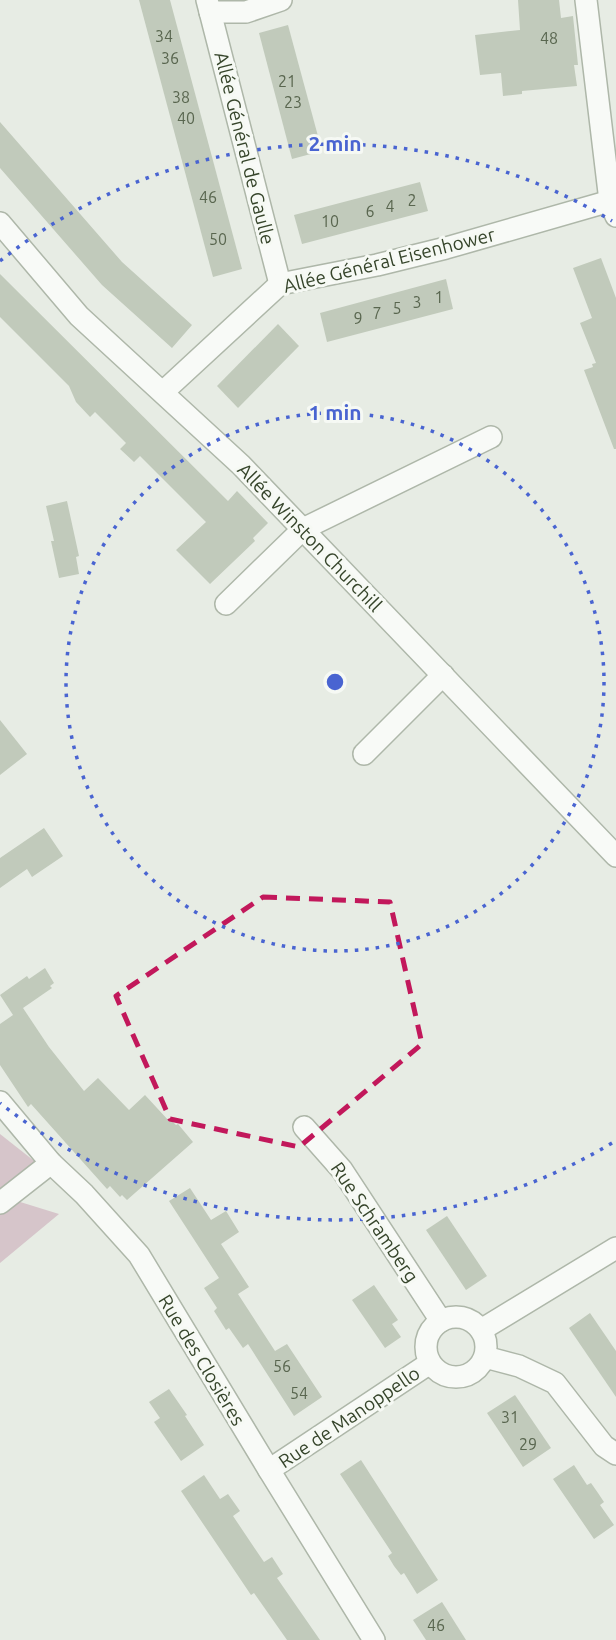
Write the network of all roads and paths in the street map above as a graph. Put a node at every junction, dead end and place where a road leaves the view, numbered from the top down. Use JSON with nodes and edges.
{"nodes":[{"id":1,"x":281,"y":0,"type":"edge"},
{"id":2,"x":586,"y":0,"type":"edge"},
{"id":3,"x":209,"y":6,"type":"edge"},
{"id":4,"x":614,"y":210,"type":"edge"},
{"id":5,"x":0,"y":223,"type":"edge"},
{"id":6,"x":279,"y":284,"type":"junction"},
{"id":7,"x":163,"y":391,"type":"junction"},
{"id":8,"x":491,"y":437,"type":"dead end"},
{"id":9,"x":303,"y":529,"type":"junction"},
{"id":10,"x":226,"y":604,"type":"dead end"},
{"id":11,"x":443,"y":675,"type":"junction"},
{"id":12,"x":364,"y":754,"type":"dead end"},
{"id":13,"x":616,"y":856,"type":"edge"},
{"id":14,"x":0,"y":1102,"type":"edge"},
{"id":15,"x":304,"y":1127,"type":"dead end"},
{"id":16,"x":51,"y":1163,"type":"junction"},
{"id":17,"x":0,"y":1203,"type":"edge"},
{"id":18,"x":616,"y":1248,"type":"edge"},
{"id":19,"x":441,"y":1321,"type":"junction"},
{"id":20,"x":481,"y":1330,"type":"junction"},
{"id":21,"x":485,"y":1357,"type":"junction"},
{"id":22,"x":430,"y":1363,"type":"junction"},
{"id":23,"x":616,"y":1454,"type":"edge"},
{"id":24,"x":269,"y":1470,"type":"junction"},
{"id":25,"x":374,"y":1640,"type":"edge"}],
"edges":[{"from":1,"to":3,"type":"street","name":"Allée Général de Gaulle"},
{"from":2,"to":4,"type":"street"},
{"from":3,"to":6,"type":"street","name":"Allée Général de Gaulle"},
{"from":4,"to":6,"type":"street","name":"Allée Général Eisenhower"},
{"from":5,"to":7,"type":"street","name":"Allée Winston Churchill"},
{"from":6,"to":7,"type":"street","name":"Allée Général Eisenhower"},
{"from":7,"to":9,"type":"street","name":"Allée Winston Churchill"},
{"from":8,"to":9,"type":"street"},
{"from":9,"to":10,"type":"street"},
{"from":9,"to":11,"type":"street","name":"Allée Winston Churchill"},
{"from":11,"to":12,"type":"street"},
{"from":11,"to":13,"type":"street","name":"Allée Winston Churchill"},
{"from":14,"to":16,"type":"street","name":"Rue des Closières"},
{"from":15,"to":19,"type":"street","name":"Rue Schramberg"},
{"from":16,"to":17,"type":"street"},
{"from":16,"to":24,"type":"street","name":"Rue des Closières"},
{"from":18,"to":20,"type":"street"},
{"from":19,"to":20,"type":"street"},
{"from":19,"to":22,"type":"street"},
{"from":20,"to":21,"type":"street"},
{"from":21,"to":22,"type":"street"},
{"from":21,"to":23,"type":"street"},
{"from":22,"to":24,"type":"street","name":"Rue de Manoppello"},
{"from":24,"to":25,"type":"street","name":"Rue des Closières"}]}
